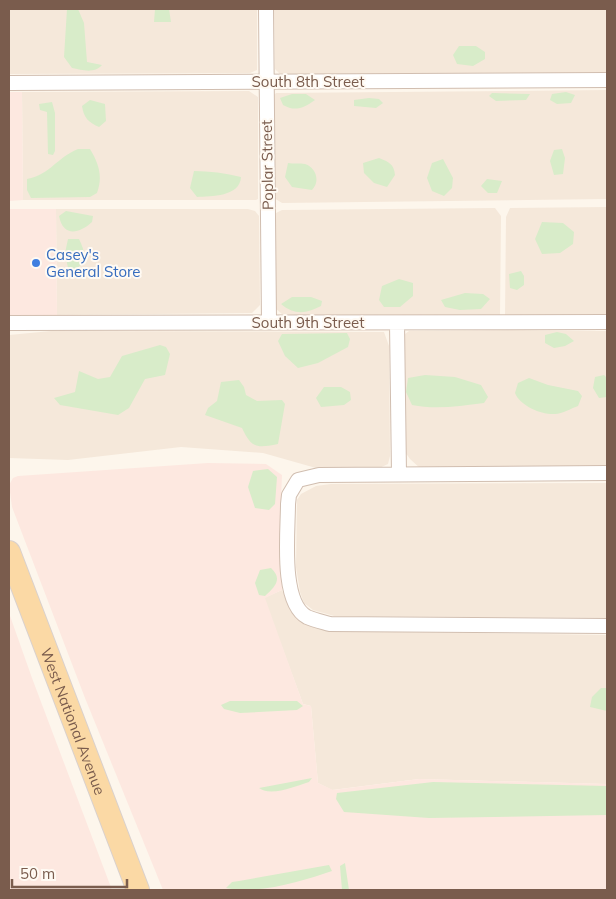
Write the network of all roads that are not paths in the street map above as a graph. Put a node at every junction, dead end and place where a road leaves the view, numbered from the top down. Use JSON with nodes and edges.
{"nodes":[{"id":1,"x":266,"y":9,"type":"edge"},
{"id":2,"x":607,"y":80,"type":"edge"},
{"id":3,"x":266,"y":81,"type":"junction"},
{"id":4,"x":9,"y":83,"type":"edge"},
{"id":5,"x":269,"y":321,"type":"junction"},
{"id":6,"x":607,"y":322,"type":"edge"},
{"id":7,"x":397,"y":323,"type":"junction"},
{"id":8,"x":9,"y":324,"type":"edge"},
{"id":9,"x":607,"y":473,"type":"edge"},
{"id":10,"x":399,"y":474,"type":"junction"},
{"id":11,"x":9,"y":552,"type":"edge"},
{"id":12,"x":607,"y":626,"type":"edge"},
{"id":13,"x":138,"y":890,"type":"edge"}],
"edges":[{"from":1,"to":3,"type":"street","name":"Poplar Street"},
{"from":2,"to":3,"type":"street","name":"South 8th Street"},
{"from":3,"to":4,"type":"street","name":"South 8th Street"},
{"from":3,"to":5,"type":"street","name":"Poplar Street"},
{"from":5,"to":7,"type":"street","name":"South 9th Street"},
{"from":5,"to":8,"type":"street","name":"South 9th Street"},
{"from":6,"to":7,"type":"street","name":"South 9th Street"},
{"from":7,"to":10,"type":"street"},
{"from":9,"to":10,"type":"street"},
{"from":10,"to":12,"type":"street"},
{"from":11,"to":13,"type":"main road","name":"West National Avenue"}]}
